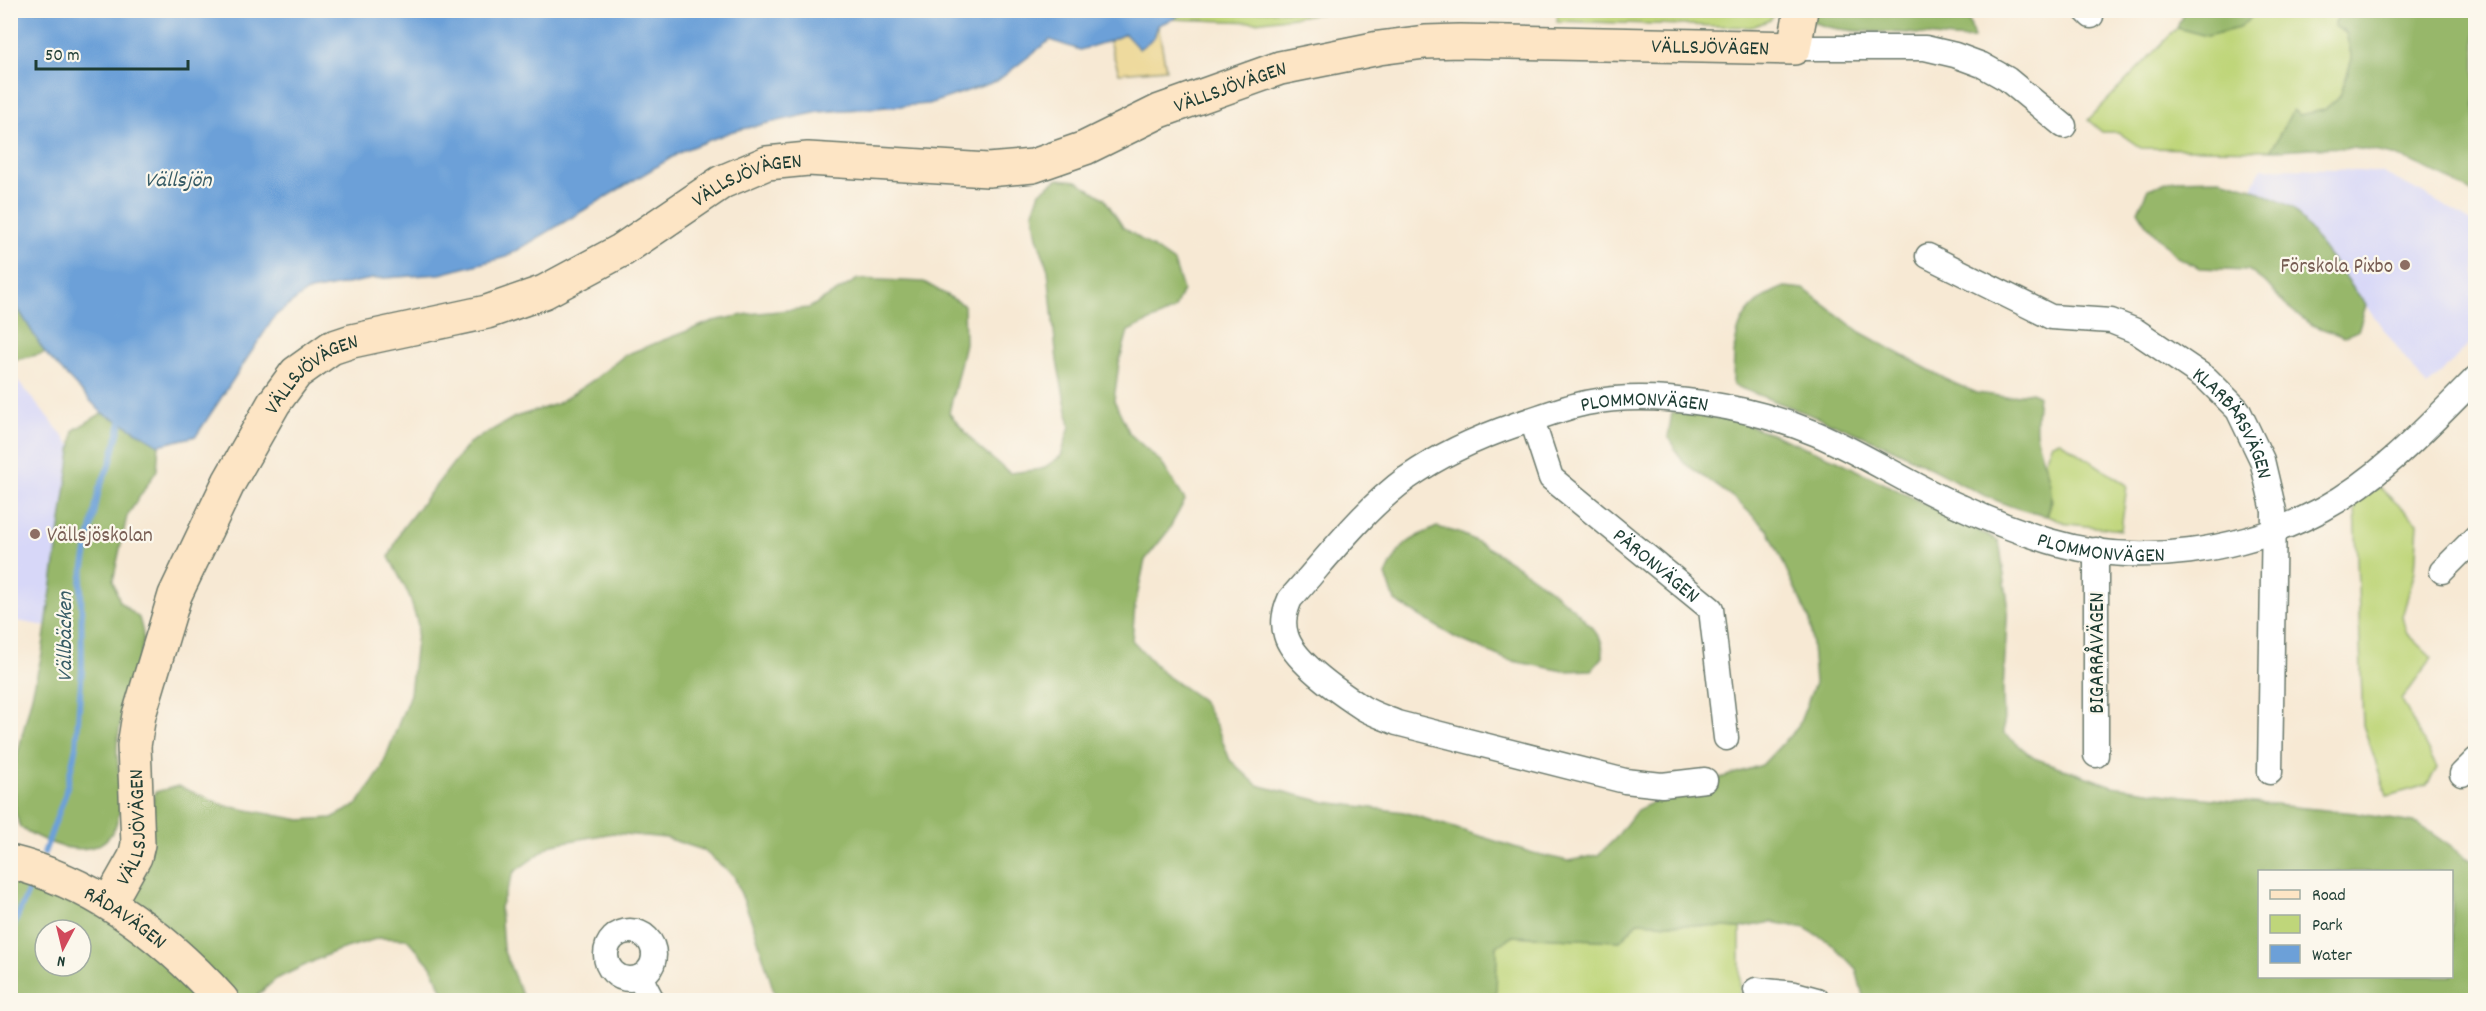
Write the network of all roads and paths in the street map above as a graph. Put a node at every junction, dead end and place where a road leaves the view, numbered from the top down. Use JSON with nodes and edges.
{"nodes":[{"id":1,"x":1801,"y":10,"type":"edge"},
{"id":2,"x":1794,"y":48,"type":"junction"},
{"id":3,"x":2064,"y":126,"type":"dead end"},
{"id":4,"x":1928,"y":256,"type":"dead end"},
{"id":5,"x":2475,"y":378,"type":"edge"},
{"id":6,"x":1532,"y":420,"type":"junction"},
{"id":7,"x":2275,"y":531,"type":"junction"},
{"id":8,"x":2475,"y":537,"type":"edge"},
{"id":9,"x":2096,"y":550,"type":"junction"},
{"id":10,"x":2442,"y":571,"type":"dead end"},
{"id":11,"x":1726,"y":738,"type":"dead end"},
{"id":12,"x":2096,"y":755,"type":"dead end"},
{"id":13,"x":2270,"y":772,"type":"dead end"},
{"id":14,"x":1705,"y":780,"type":"dead end"},
{"id":15,"x":10,"y":862,"type":"edge"},
{"id":16,"x":109,"y":903,"type":"junction"},
{"id":17,"x":639,"y":977,"type":"dead end"},
{"id":18,"x":1756,"y":990,"type":"dead end"},
{"id":19,"x":222,"y":1000,"type":"edge"},
{"id":20,"x":652,"y":1000,"type":"edge"},
{"id":21,"x":1817,"y":1000,"type":"edge"}],
"edges":[{"from":1,"to":2,"type":"street","name":"VÄLLSJÖVÄGEN"},
{"from":2,"to":3,"type":"street","name":"VÄLLSJÖVÄGEN"},
{"from":2,"to":16,"type":"street","name":"VÄLLSJÖVÄGEN"},
{"from":4,"to":7,"type":"street","name":"KLARBÄRSVÄGEN"},
{"from":5,"to":7,"type":"street","name":"PLOMMONVÄGEN"},
{"from":6,"to":9,"type":"street","name":"PLOMMONVÄGEN"},
{"from":6,"to":11,"type":"street","name":"PÄRONVÄGEN"},
{"from":6,"to":14,"type":"street","name":"PLOMMONVÄGEN"},
{"from":7,"to":9,"type":"street","name":"PLOMMONVÄGEN"},
{"from":7,"to":13,"type":"street","name":"KLARBÄRSVÄGEN"},
{"from":8,"to":10,"type":"street"},
{"from":9,"to":12,"type":"street","name":"BIGARRÅVÄGEN"},
{"from":15,"to":16,"type":"street","name":"RÅDAVÄGEN"},
{"from":16,"to":19,"type":"street","name":"RÅDAVÄGEN"},
{"from":17,"to":20,"type":"street"},
{"from":18,"to":21,"type":"street"}]}
